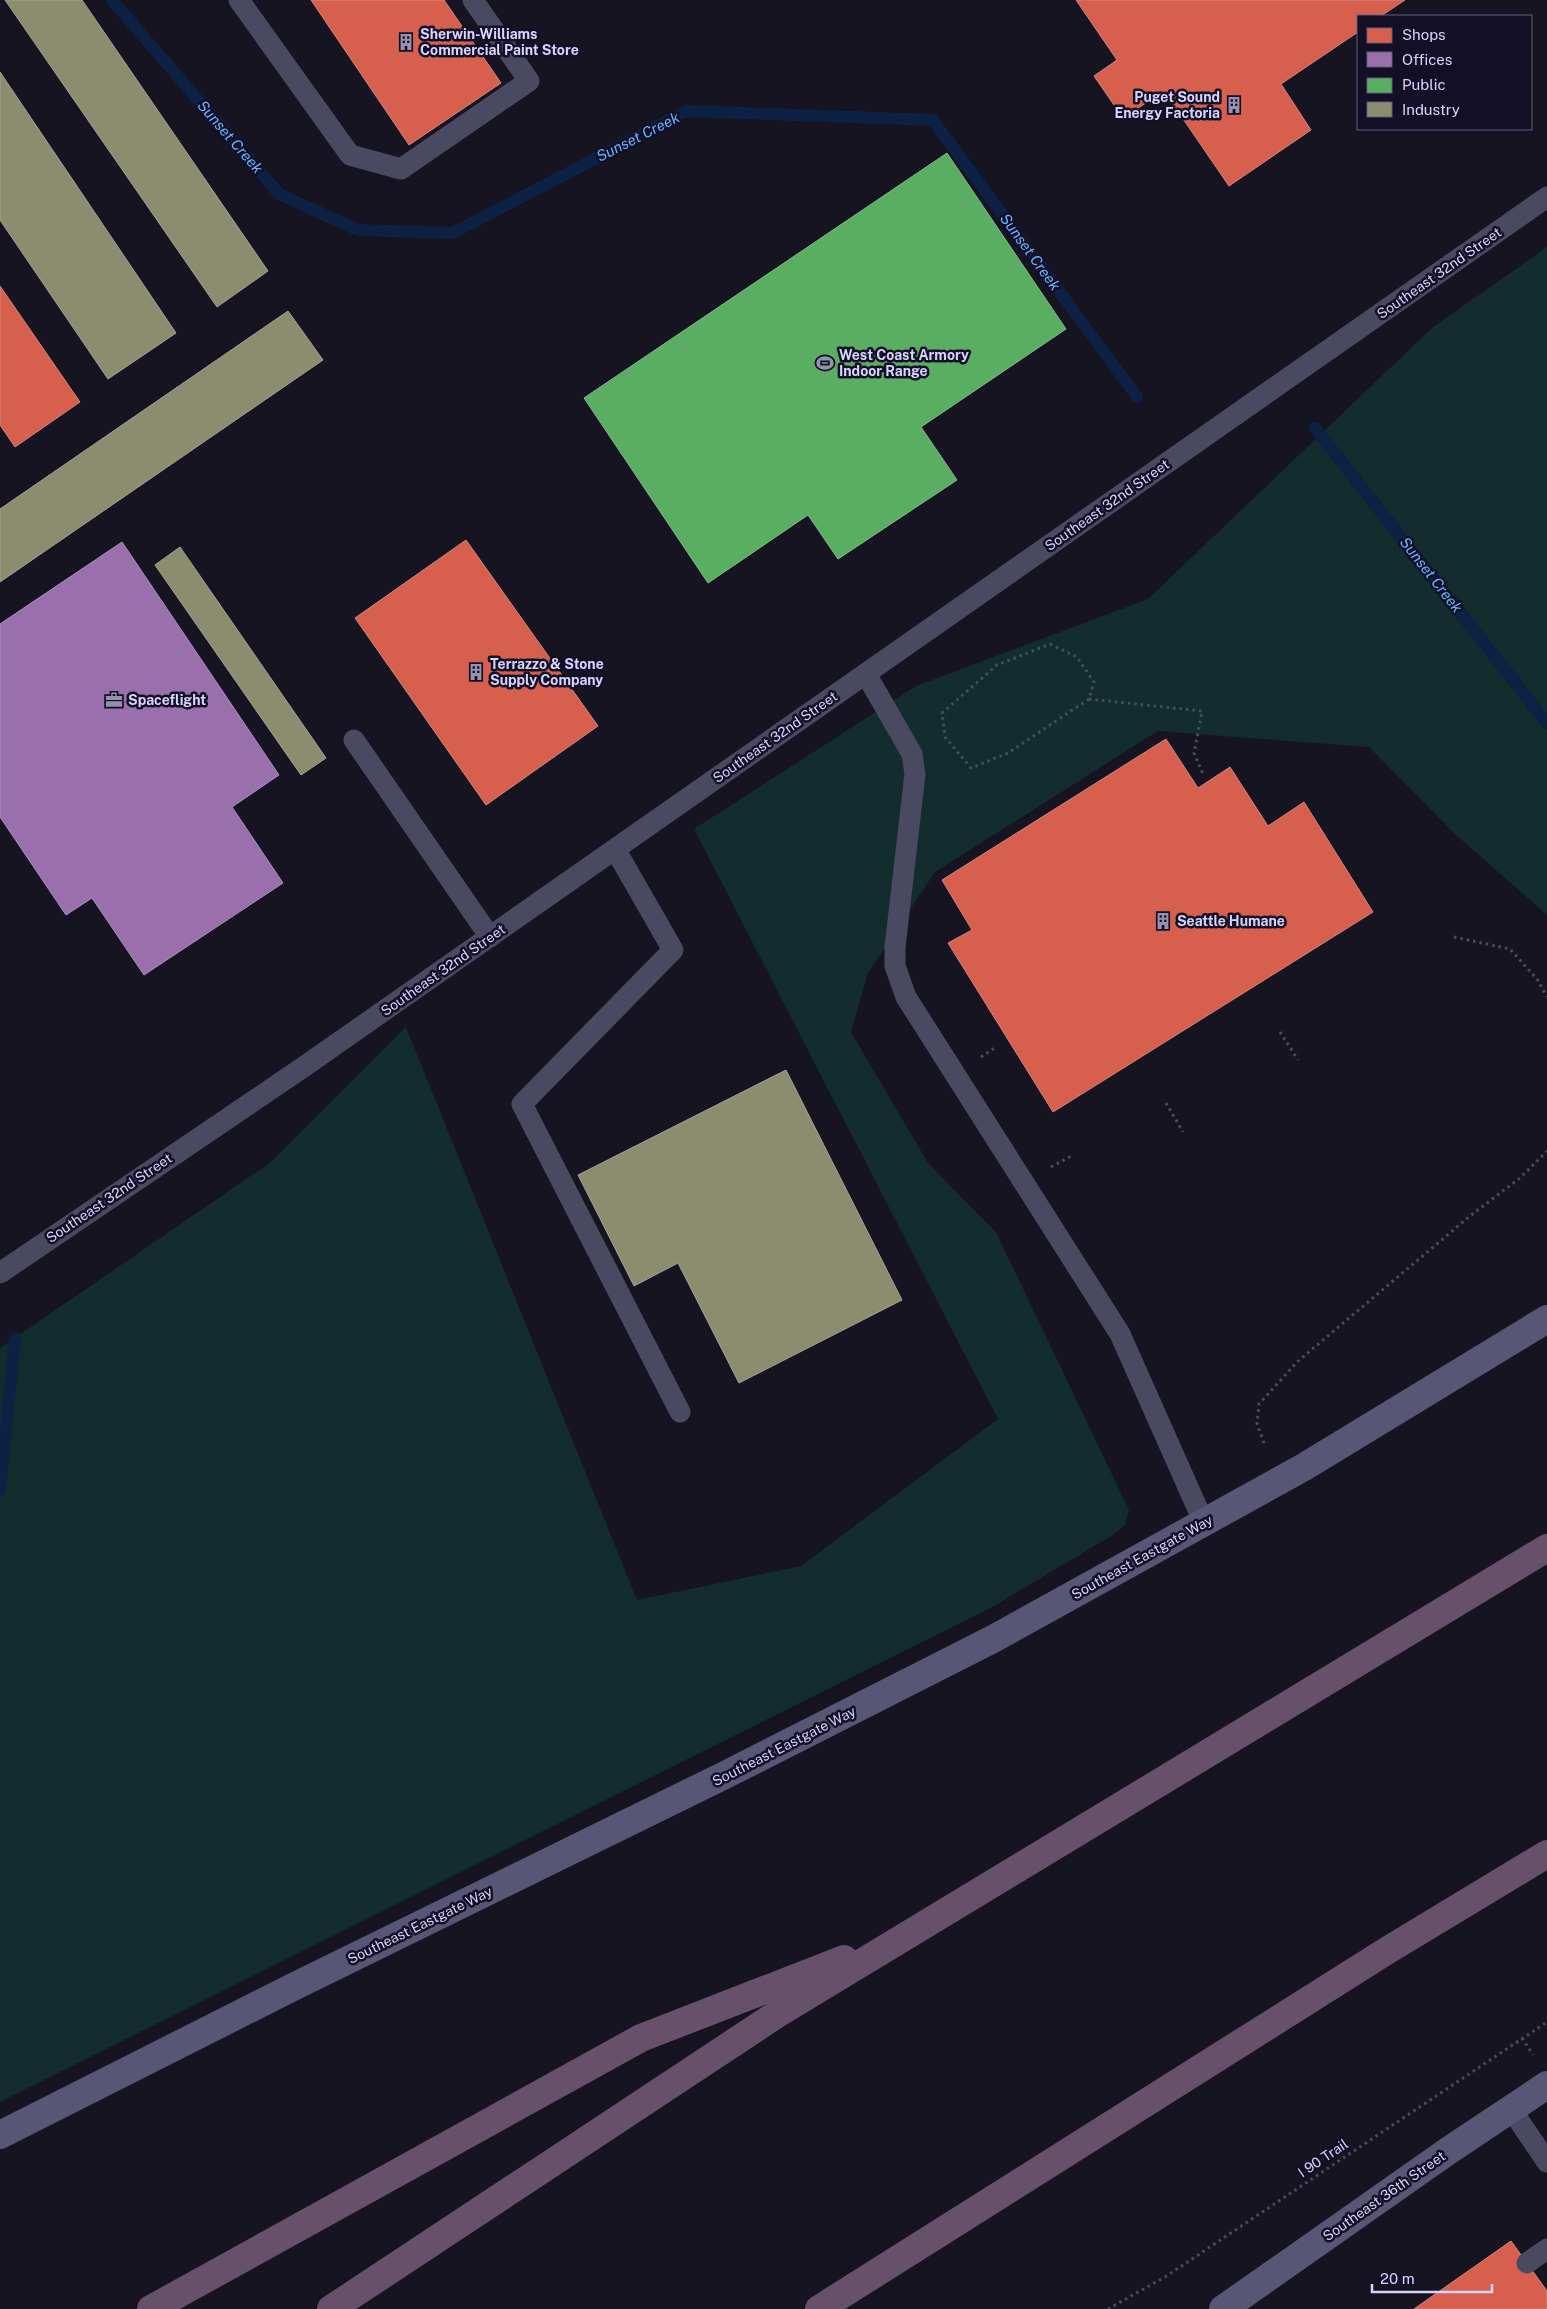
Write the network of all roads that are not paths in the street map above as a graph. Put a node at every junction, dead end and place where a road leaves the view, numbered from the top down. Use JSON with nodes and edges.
{"nodes":[{"id":1,"x":239,"y":0,"type":"edge"},
{"id":2,"x":473,"y":0,"type":"edge"},
{"id":3,"x":1547,"y":197,"type":"edge"},
{"id":4,"x":866,"y":674,"type":"junction"},
{"id":5,"x":354,"y":740,"type":"dead end"},
{"id":6,"x":615,"y":849,"type":"junction"},
{"id":7,"x":490,"y":937,"type":"junction"},
{"id":8,"x":0,"y":1273,"type":"edge"},
{"id":9,"x":1547,"y":1319,"type":"edge"},
{"id":10,"x":680,"y":1412,"type":"dead end"},
{"id":11,"x":1204,"y":1522,"type":"junction"},
{"id":12,"x":1547,"y":1548,"type":"edge"},
{"id":13,"x":1547,"y":1854,"type":"edge"},
{"id":14,"x":915,"y":1931,"type":"junction"},
{"id":15,"x":1547,"y":2085,"type":"edge"},
{"id":16,"x":1511,"y":2110,"type":"junction"},
{"id":17,"x":0,"y":2135,"type":"edge"},
{"id":18,"x":1547,"y":2162,"type":"edge"},
{"id":19,"x":1547,"y":2249,"type":"edge"},
{"id":20,"x":1527,"y":2264,"type":"dead end"},
{"id":21,"x":151,"y":2309,"type":"edge"},
{"id":22,"x":331,"y":2309,"type":"edge"},
{"id":23,"x":819,"y":2309,"type":"edge"},
{"id":24,"x":1223,"y":2309,"type":"edge"}],
"edges":[{"from":1,"to":2,"type":"lane"},
{"from":3,"to":4,"type":"lane","name":"Southeast 32nd Street"},
{"from":4,"to":6,"type":"lane","name":"Southeast 32nd Street"},
{"from":4,"to":11,"type":"lane"},
{"from":5,"to":7,"type":"lane"},
{"from":6,"to":7,"type":"lane","name":"Southeast 32nd Street"},
{"from":6,"to":10,"type":"lane"},
{"from":7,"to":8,"type":"lane","name":"Southeast 32nd Street"},
{"from":9,"to":11,"type":"main road","name":"Southeast Eastgate Way"},
{"from":11,"to":17,"type":"main road","name":"Southeast Eastgate Way"},
{"from":12,"to":14,"type":"highway"},
{"from":13,"to":23,"type":"highway"},
{"from":14,"to":21,"type":"highway"},
{"from":14,"to":22,"type":"highway"},
{"from":15,"to":16,"type":"main road","name":"Southeast 36th Street"},
{"from":16,"to":18,"type":"lane"},
{"from":16,"to":24,"type":"main road","name":"Southeast 36th Street"},
{"from":19,"to":20,"type":"lane"}]}
